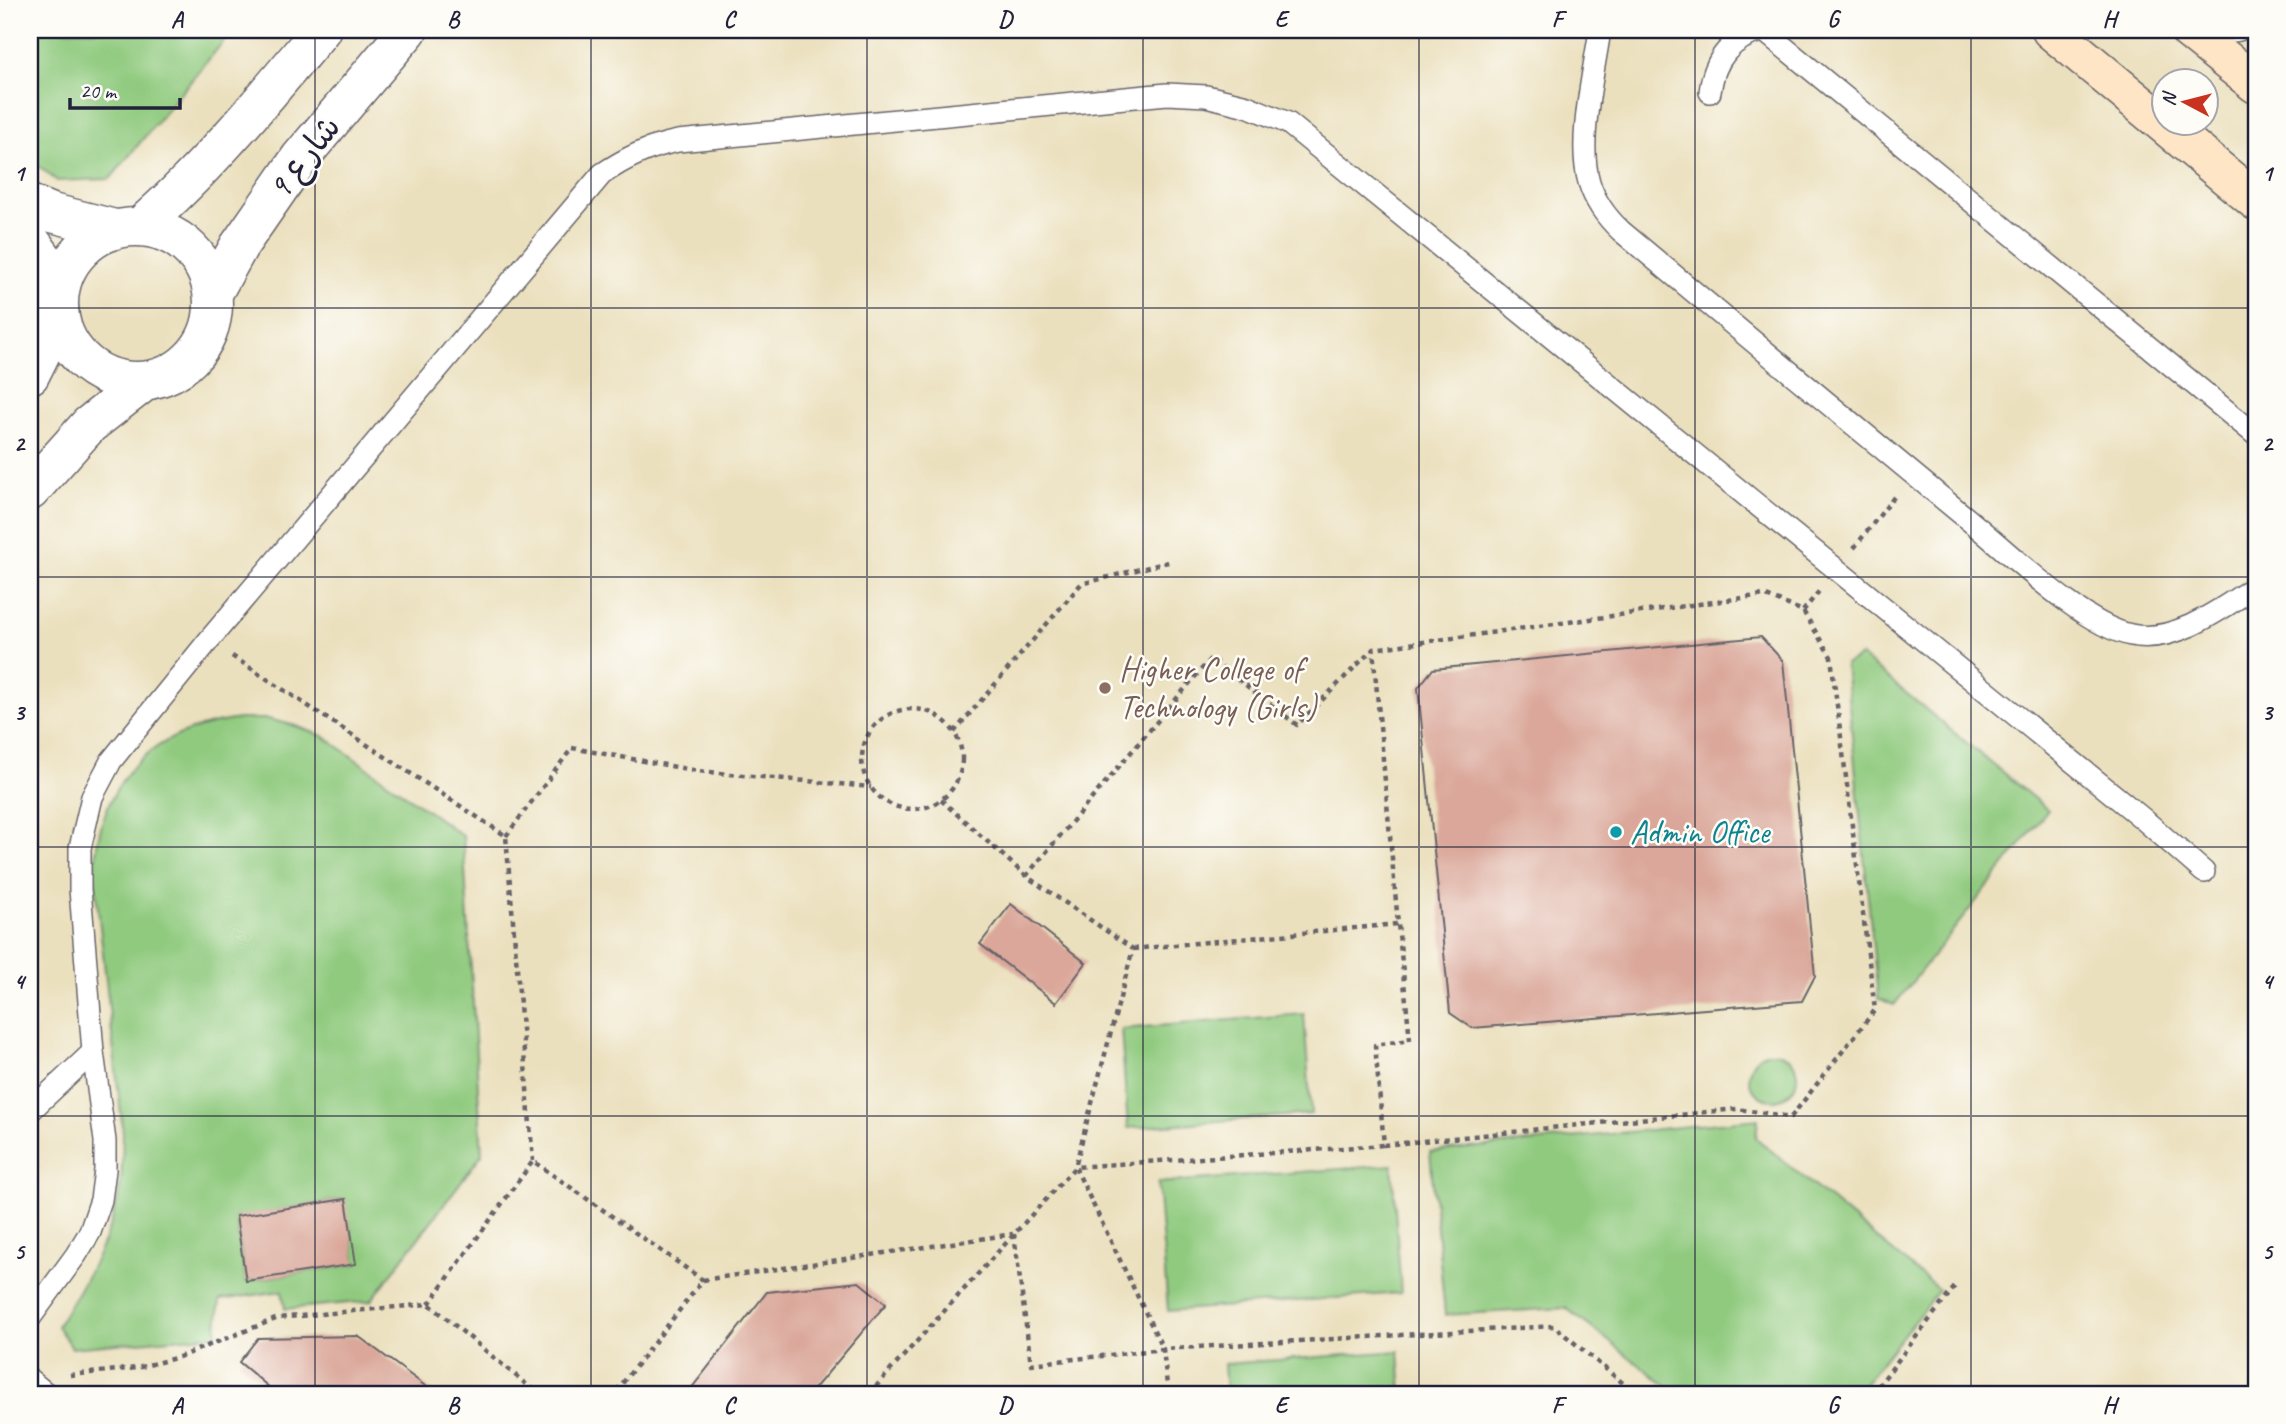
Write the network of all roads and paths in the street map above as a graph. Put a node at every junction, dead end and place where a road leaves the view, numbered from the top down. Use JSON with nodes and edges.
{"nodes":[{"id":1,"x":321,"y":30,"type":"edge"},
{"id":2,"x":408,"y":30,"type":"edge"},
{"id":3,"x":1600,"y":30,"type":"edge"},
{"id":4,"x":1764,"y":30,"type":"edge"},
{"id":5,"x":2052,"y":30,"type":"edge"},
{"id":6,"x":2239,"y":30,"type":"edge"},
{"id":7,"x":2191,"y":31,"type":"edge"},
{"id":8,"x":2256,"y":84,"type":"edge"},
{"id":9,"x":1710,"y":92,"type":"dead end"},
{"id":10,"x":2256,"y":201,"type":"edge"},
{"id":11,"x":30,"y":204,"type":"edge"},
{"id":12,"x":128,"y":228,"type":"junction"},
{"id":13,"x":30,"y":240,"type":"edge"},
{"id":14,"x":214,"y":293,"type":"junction"},
{"id":15,"x":60,"y":296,"type":"junction"},
{"id":16,"x":30,"y":375,"type":"edge"},
{"id":17,"x":144,"y":382,"type":"junction"},
{"id":18,"x":2256,"y":435,"type":"edge"},
{"id":19,"x":1912,"y":473,"type":"junction"},
{"id":20,"x":30,"y":491,"type":"edge"},
{"id":21,"x":1172,"y":561,"type":"dead end"},
{"id":22,"x":1836,"y":571,"type":"junction"},
{"id":23,"x":2256,"y":586,"type":"edge"},
{"id":24,"x":1803,"y":611,"type":"junction"},
{"id":25,"x":209,"y":640,"type":"junction"},
{"id":26,"x":1373,"y":649,"type":"junction"},
{"id":27,"x":954,"y":732,"type":"junction"},
{"id":28,"x":871,"y":787,"type":"junction"},
{"id":29,"x":941,"y":800,"type":"junction"},
{"id":30,"x":506,"y":836,"type":"junction"},
{"id":31,"x":2204,"y":872,"type":"dead end"},
{"id":32,"x":1026,"y":876,"type":"junction"},
{"id":33,"x":1398,"y":924,"type":"junction"},
{"id":34,"x":1133,"y":949,"type":"junction"},
{"id":35,"x":93,"y":1052,"type":"junction"},
{"id":36,"x":30,"y":1111,"type":"edge"},
{"id":37,"x":1384,"y":1145,"type":"junction"},
{"id":38,"x":533,"y":1161,"type":"junction"},
{"id":39,"x":1075,"y":1167,"type":"junction"},
{"id":40,"x":1014,"y":1234,"type":"junction"},
{"id":41,"x":703,"y":1280,"type":"junction"},
{"id":42,"x":1957,"y":1284,"type":"dead end"},
{"id":43,"x":429,"y":1304,"type":"junction"},
{"id":44,"x":30,"y":1318,"type":"edge"},
{"id":45,"x":1163,"y":1349,"type":"junction"},
{"id":46,"x":30,"y":1380,"type":"edge"},
{"id":47,"x":52,"y":1385,"type":"edge"},
{"id":48,"x":538,"y":1394,"type":"edge"},
{"id":49,"x":614,"y":1394,"type":"edge"},
{"id":50,"x":869,"y":1394,"type":"edge"},
{"id":51,"x":1168,"y":1394,"type":"edge"},
{"id":52,"x":1636,"y":1394,"type":"edge"},
{"id":53,"x":1872,"y":1394,"type":"edge"}],
"edges":[{"from":1,"to":12,"type":"street","name":"شارع 9"},
{"from":2,"to":14,"type":"street","name":"شارع 9"},
{"from":3,"to":19,"type":"lane"},
{"from":4,"to":9,"type":"lane"},
{"from":4,"to":18,"type":"lane"},
{"from":5,"to":10,"type":"main road"},
{"from":6,"to":7,"type":"lane"},
{"from":7,"to":8,"type":"main road"},
{"from":11,"to":12,"type":"street"},
{"from":12,"to":14,"type":"street"},
{"from":12,"to":15,"type":"street"},
{"from":13,"to":15,"type":"street"},
{"from":14,"to":17,"type":"street"},
{"from":15,"to":16,"type":"street"},
{"from":15,"to":17,"type":"street"},
{"from":17,"to":20,"type":"street"},
{"from":19,"to":22,"type":"path"},
{"from":19,"to":23,"type":"lane"},
{"from":21,"to":27,"type":"path"},
{"from":22,"to":24,"type":"path"},
{"from":22,"to":25,"type":"lane"},
{"from":22,"to":31,"type":"lane"},
{"from":24,"to":26,"type":"path"},
{"from":24,"to":37,"type":"path"},
{"from":25,"to":30,"type":"path"},
{"from":25,"to":35,"type":"lane"},
{"from":26,"to":32,"type":"path"},
{"from":26,"to":33,"type":"path"},
{"from":27,"to":28,"type":"path"},
{"from":27,"to":29,"type":"path"},
{"from":28,"to":29,"type":"path"},
{"from":28,"to":30,"type":"path"},
{"from":29,"to":32,"type":"path"},
{"from":30,"to":38,"type":"path"},
{"from":32,"to":34,"type":"path"},
{"from":33,"to":34,"type":"path"},
{"from":33,"to":37,"type":"path"},
{"from":34,"to":39,"type":"path"},
{"from":35,"to":36,"type":"lane"},
{"from":35,"to":44,"type":"lane"},
{"from":37,"to":39,"type":"path"},
{"from":38,"to":41,"type":"path"},
{"from":38,"to":43,"type":"path"},
{"from":39,"to":40,"type":"path"},
{"from":39,"to":45,"type":"path"},
{"from":40,"to":41,"type":"path"},
{"from":40,"to":45,"type":"path"},
{"from":40,"to":50,"type":"path"},
{"from":41,"to":49,"type":"path"},
{"from":42,"to":53,"type":"path"},
{"from":43,"to":47,"type":"path"},
{"from":43,"to":48,"type":"path"},
{"from":45,"to":51,"type":"path"},
{"from":45,"to":52,"type":"path"},
{"from":46,"to":47,"type":"lane"}]}
